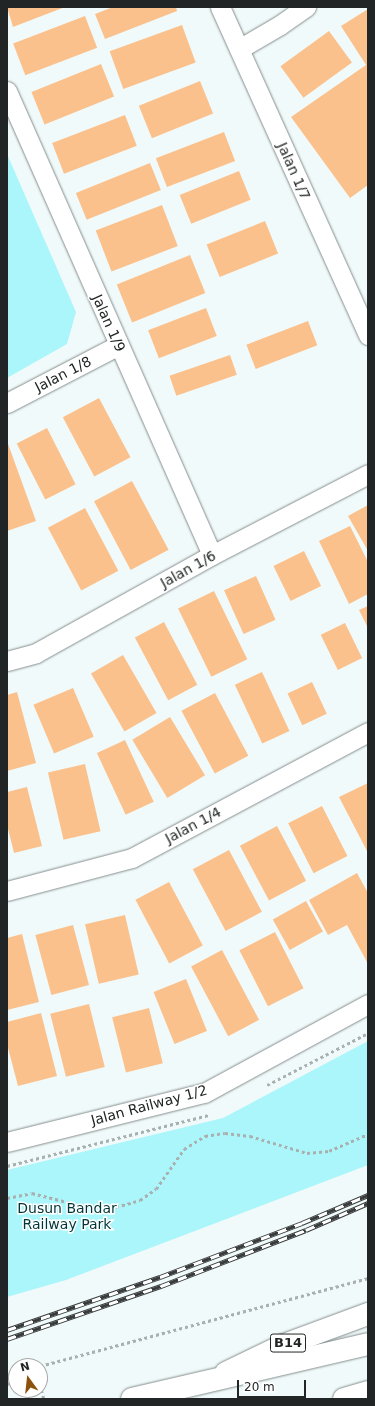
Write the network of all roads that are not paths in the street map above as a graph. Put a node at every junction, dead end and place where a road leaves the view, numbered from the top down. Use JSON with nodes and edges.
{"nodes":[{"id":1,"x":220,"y":7,"type":"edge"},
{"id":2,"x":306,"y":7,"type":"edge"},
{"id":3,"x":239,"y":48,"type":"junction"},
{"id":4,"x":7,"y":91,"type":"edge"},
{"id":5,"x":368,"y":335,"type":"edge"},
{"id":6,"x":119,"y":345,"type":"junction"},
{"id":7,"x":7,"y":403,"type":"edge"},
{"id":8,"x":368,"y":474,"type":"edge"},
{"id":9,"x":212,"y":555,"type":"junction"},
{"id":10,"x":7,"y":661,"type":"edge"},
{"id":11,"x":368,"y":732,"type":"edge"},
{"id":12,"x":7,"y":891,"type":"edge"},
{"id":13,"x":368,"y":1004,"type":"edge"},
{"id":14,"x":7,"y":1142,"type":"edge"},
{"id":15,"x":368,"y":1314,"type":"edge"},
{"id":16,"x":368,"y":1344,"type":"edge"},
{"id":17,"x":211,"y":1380,"type":"junction"},
{"id":18,"x":368,"y":1392,"type":"edge"},
{"id":19,"x":132,"y":1399,"type":"edge"},
{"id":20,"x":344,"y":1399,"type":"edge"}],
"edges":[{"from":1,"to":3,"type":"street","name":"Jalan 1/7"},
{"from":2,"to":3,"type":"street"},
{"from":3,"to":5,"type":"street","name":"Jalan 1/7"},
{"from":4,"to":6,"type":"street","name":"Jalan 1/9"},
{"from":6,"to":7,"type":"street","name":"Jalan 1/8"},
{"from":6,"to":9,"type":"street","name":"Jalan 1/9"},
{"from":8,"to":9,"type":"street","name":"Jalan 1/6"},
{"from":9,"to":10,"type":"street","name":"Jalan 1/6"},
{"from":11,"to":12,"type":"street","name":"Jalan 1/4"},
{"from":13,"to":14,"type":"street","name":"Jalan Railway 1/2"},
{"from":15,"to":17,"type":"main road","number":"B14"},
{"from":16,"to":17,"type":"main road"},
{"from":17,"to":19,"type":"main road"},
{"from":18,"to":20,"type":"main road"}]}
